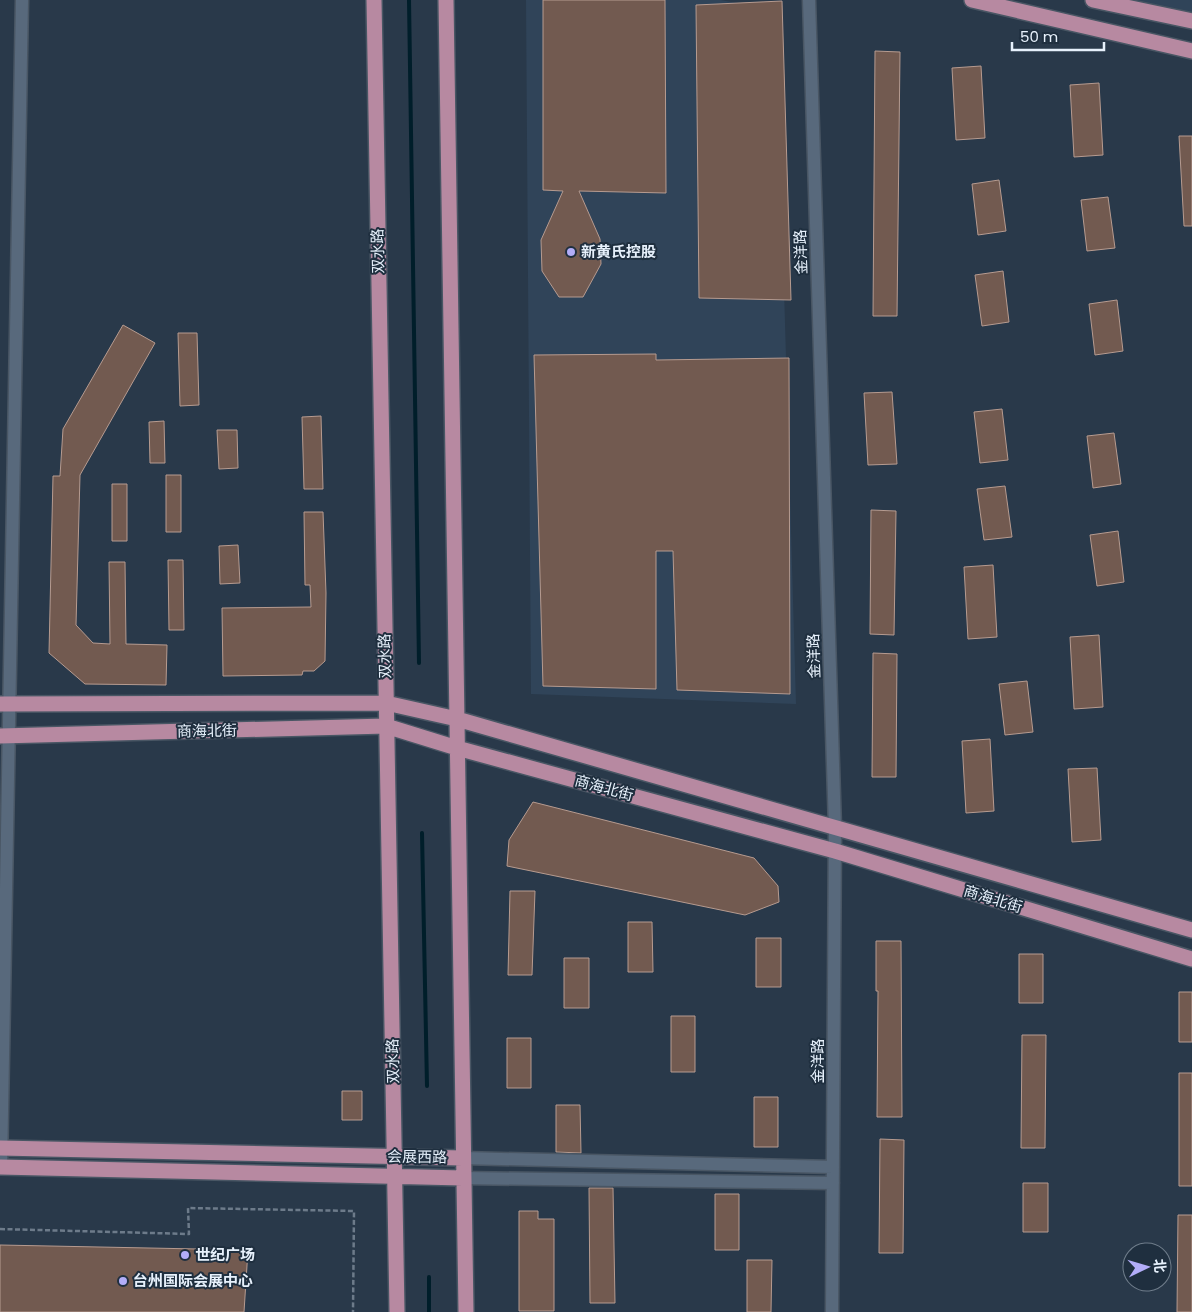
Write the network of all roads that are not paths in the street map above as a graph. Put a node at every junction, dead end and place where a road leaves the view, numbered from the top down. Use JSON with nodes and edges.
{"nodes":[{"id":1,"x":22,"y":0,"type":"edge"},
{"id":2,"x":374,"y":0,"type":"edge"},
{"id":3,"x":446,"y":0,"type":"edge"},
{"id":4,"x":809,"y":0,"type":"edge"},
{"id":5,"x":972,"y":0,"type":"edge"},
{"id":6,"x":1093,"y":0,"type":"edge"},
{"id":7,"x":1192,"y":21,"type":"edge"},
{"id":8,"x":1192,"y":51,"type":"edge"},
{"id":9,"x":6,"y":528,"type":"edge"},
{"id":10,"x":386,"y":703,"type":"junction"},
{"id":11,"x":4,"y":704,"type":"edge"},
{"id":12,"x":457,"y":719,"type":"junction"},
{"id":13,"x":386,"y":726,"type":"junction"},
{"id":14,"x":4,"y":736,"type":"edge"},
{"id":15,"x":457,"y":748,"type":"junction"},
{"id":16,"x":836,"y":828,"type":"junction"},
{"id":17,"x":835,"y":851,"type":"junction"},
{"id":18,"x":2,"y":927,"type":"edge"},
{"id":19,"x":1192,"y":930,"type":"edge"},
{"id":20,"x":1192,"y":959,"type":"edge"},
{"id":21,"x":0,"y":1148,"type":"edge"},
{"id":22,"x":394,"y":1156,"type":"junction"},
{"id":23,"x":462,"y":1158,"type":"junction"},
{"id":24,"x":0,"y":1167,"type":"edge"},
{"id":25,"x":833,"y":1167,"type":"junction"},
{"id":26,"x":394,"y":1176,"type":"junction"},
{"id":27,"x":463,"y":1178,"type":"junction"},
{"id":28,"x":833,"y":1183,"type":"junction"},
{"id":29,"x":397,"y":1312,"type":"edge"},
{"id":30,"x":466,"y":1312,"type":"edge"},
{"id":31,"x":832,"y":1312,"type":"edge"}],
"edges":[{"from":1,"to":9,"type":"street"},
{"from":2,"to":10,"type":"main road","name":"双水路"},
{"from":3,"to":12,"type":"main road"},
{"from":4,"to":16,"type":"street","name":"金洋路"},
{"from":5,"to":8,"type":"main road"},
{"from":6,"to":7,"type":"main road"},
{"from":9,"to":11,"type":"street"},
{"from":10,"to":11,"type":"main road","name":"商海北街"},
{"from":10,"to":12,"type":"main road","name":"商海北街"},
{"from":10,"to":13,"type":"main road","name":"双水路"},
{"from":11,"to":14,"type":"street"},
{"from":12,"to":15,"type":"main road"},
{"from":12,"to":16,"type":"main road","name":"商海北街"},
{"from":13,"to":14,"type":"main road","name":"商海北街"},
{"from":13,"to":15,"type":"main road","name":"商海北街"},
{"from":13,"to":22,"type":"main road","name":"双水路"},
{"from":14,"to":18,"type":"street"},
{"from":15,"to":17,"type":"main road","name":"商海北街"},
{"from":15,"to":23,"type":"main road"},
{"from":16,"to":17,"type":"street","name":"金洋路"},
{"from":16,"to":19,"type":"main road","name":"商海北街"},
{"from":17,"to":20,"type":"main road","name":"商海北街"},
{"from":17,"to":25,"type":"street","name":"金洋路"},
{"from":18,"to":21,"type":"street"},
{"from":21,"to":22,"type":"main road","name":"会展西路"},
{"from":21,"to":24,"type":"street"},
{"from":22,"to":23,"type":"main road","name":"会展西路"},
{"from":22,"to":26,"type":"main road","name":"双水路"},
{"from":23,"to":25,"type":"street","name":"会展西路"},
{"from":23,"to":27,"type":"main road"},
{"from":24,"to":26,"type":"main road","name":"会展西路"},
{"from":25,"to":28,"type":"street","name":"金洋路"},
{"from":26,"to":27,"type":"main road","name":"会展西路"},
{"from":26,"to":29,"type":"main road","name":"双水路"},
{"from":27,"to":28,"type":"street","name":"会展西路"},
{"from":27,"to":30,"type":"main road"},
{"from":28,"to":31,"type":"street","name":"金洋路"}]}
